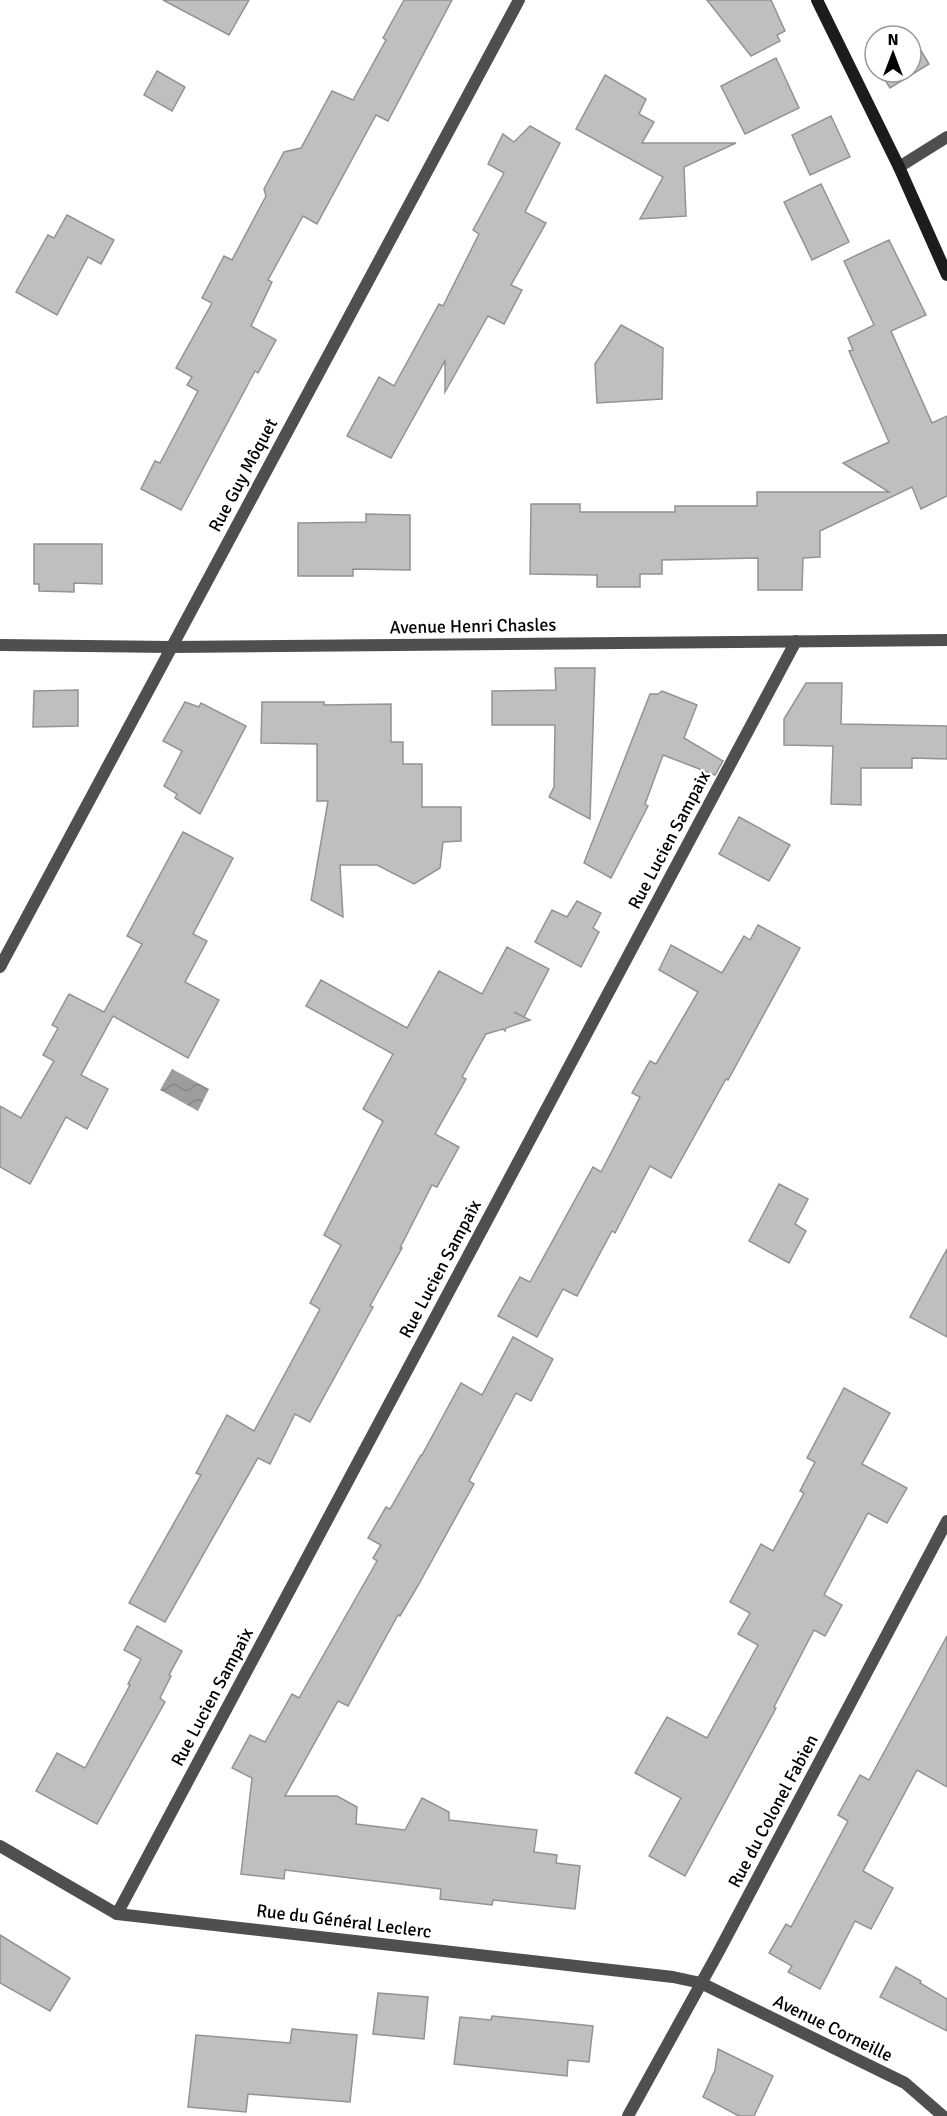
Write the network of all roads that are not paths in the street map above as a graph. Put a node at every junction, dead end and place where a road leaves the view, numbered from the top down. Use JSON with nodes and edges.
{"nodes":[{"id":1,"x":519,"y":0,"type":"edge"},
{"id":2,"x":817,"y":0,"type":"edge"},
{"id":3,"x":947,"y":137,"type":"edge"},
{"id":4,"x":899,"y":167,"type":"junction"},
{"id":5,"x":947,"y":274,"type":"edge"},
{"id":6,"x":796,"y":640,"type":"junction"},
{"id":7,"x":947,"y":640,"type":"edge"},
{"id":8,"x":0,"y":645,"type":"edge"},
{"id":9,"x":171,"y":647,"type":"junction"},
{"id":10,"x":0,"y":967,"type":"edge"},
{"id":11,"x":947,"y":1521,"type":"edge"},
{"id":12,"x":0,"y":1846,"type":"edge"},
{"id":13,"x":117,"y":1914,"type":"junction"},
{"id":14,"x":701,"y":1983,"type":"junction"},
{"id":15,"x":628,"y":2116,"type":"edge"},
{"id":16,"x":943,"y":2116,"type":"edge"}],
"edges":[{"from":1,"to":9,"type":"street","name":"Rue Guy Môquet"},
{"from":2,"to":4,"type":"main road"},
{"from":3,"to":4,"type":"street"},
{"from":4,"to":5,"type":"main road"},
{"from":6,"to":7,"type":"street","name":"Avenue Henri Chasles"},
{"from":6,"to":9,"type":"street","name":"Avenue Henri Chasles"},
{"from":6,"to":13,"type":"street","name":"Rue Lucien Sampaix"},
{"from":8,"to":9,"type":"street","name":"Avenue Henri Chasles"},
{"from":9,"to":10,"type":"street","name":"Rue Guy Môquet"},
{"from":11,"to":14,"type":"street","name":"Rue du Colonel Fabien"},
{"from":12,"to":13,"type":"street","name":"Rue du Général Leclerc"},
{"from":13,"to":14,"type":"street","name":"Rue du Général Leclerc"},
{"from":14,"to":15,"type":"street","name":"Rue du Colonel Fabien"},
{"from":14,"to":16,"type":"street","name":"Avenue Corneille"}]}
